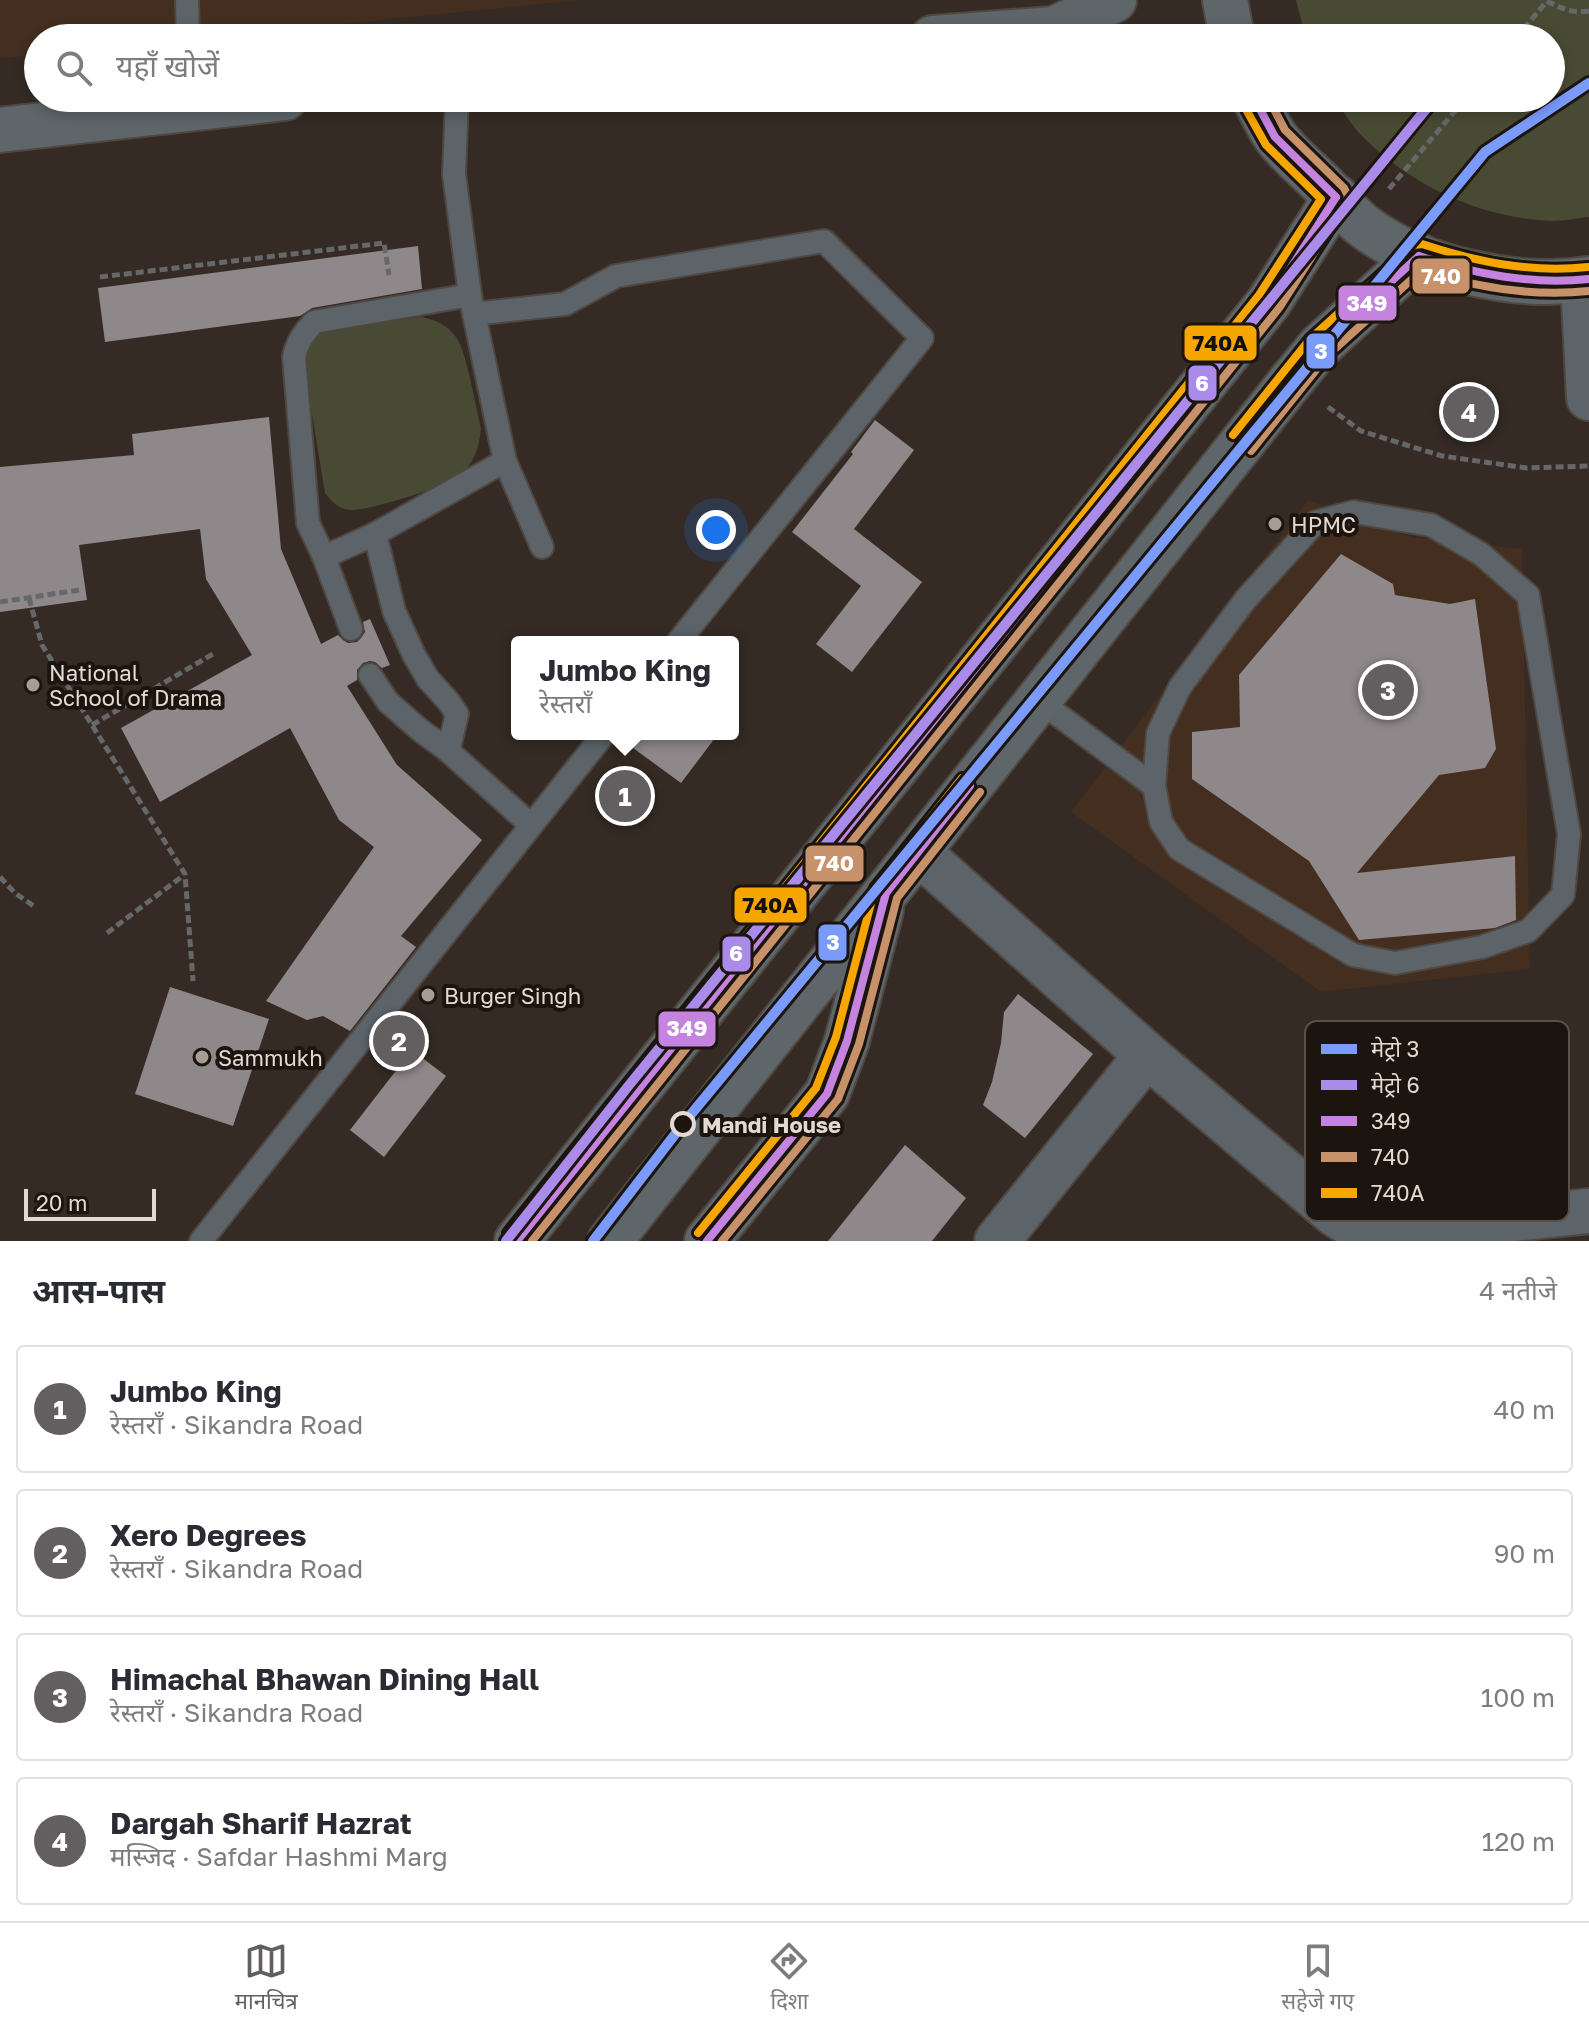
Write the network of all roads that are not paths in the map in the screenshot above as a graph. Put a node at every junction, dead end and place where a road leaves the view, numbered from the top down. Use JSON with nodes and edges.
{"nodes":[{"id":1,"x":187,"y":0,"type":"edge"},
{"id":2,"x":1114,"y":0,"type":"edge"},
{"id":3,"x":1225,"y":0,"type":"edge"},
{"id":4,"x":188,"y":24,"type":"edge"},
{"id":5,"x":1064,"y":24,"type":"edge"},
{"id":6,"x":1229,"y":24,"type":"edge"},
{"id":7,"x":127,"y":112,"type":"edge"},
{"id":8,"x":456,"y":112,"type":"edge"},
{"id":9,"x":1262,"y":112,"type":"edge"},
{"id":10,"x":0,"y":130,"type":"edge"},
{"id":11,"x":1348,"y":210,"type":"junction"},
{"id":12,"x":1419,"y":256,"type":"junction"},
{"id":13,"x":1586,"y":279,"type":"edge"},
{"id":14,"x":472,"y":305,"type":"junction"},
{"id":15,"x":1589,"y":398,"type":"edge"},
{"id":16,"x":505,"y":461,"type":"junction"},
{"id":17,"x":375,"y":534,"type":"junction"},
{"id":18,"x":542,"y":547,"type":"dead end"},
{"id":19,"x":324,"y":557,"type":"junction"},
{"id":20,"x":351,"y":629,"type":"dead end"},
{"id":21,"x":683,"y":636,"type":"edge"},
{"id":22,"x":370,"y":675,"type":"dead end"},
{"id":23,"x":1038,"y":700,"type":"junction"},
{"id":24,"x":599,"y":740,"type":"edge"},
{"id":25,"x":446,"y":749,"type":"junction"},
{"id":26,"x":1154,"y":786,"type":"junction"},
{"id":27,"x":531,"y":825,"type":"junction"},
{"id":28,"x":918,"y":852,"type":"junction"},
{"id":29,"x":886,"y":893,"type":"junction"},
{"id":30,"x":1147,"y":1055,"type":"junction"},
{"id":31,"x":1305,"y":1189,"type":"edge"},
{"id":32,"x":1589,"y":1211,"type":"edge"},
{"id":33,"x":1569,"y":1213,"type":"edge"},
{"id":34,"x":1345,"y":1221,"type":"edge"},
{"id":35,"x":1495,"y":1221,"type":"edge"},
{"id":36,"x":1367,"y":1237,"type":"edge"},
{"id":37,"x":201,"y":1241,"type":"edge"},
{"id":38,"x":517,"y":1241,"type":"edge"},
{"id":39,"x":610,"y":1241,"type":"edge"},
{"id":40,"x":707,"y":1241,"type":"edge"},
{"id":41,"x":997,"y":1241,"type":"edge"}],
"edges":[{"from":1,"to":4,"type":"lane"},
{"from":2,"to":5,"type":"main road"},
{"from":3,"to":6,"type":"main road"},
{"from":7,"to":10,"type":"main road"},
{"from":8,"to":14,"type":"lane"},
{"from":9,"to":11,"type":"main road"},
{"from":11,"to":12,"type":"main road"},
{"from":11,"to":38,"type":"main road"},
{"from":12,"to":13,"type":"main road"},
{"from":12,"to":23,"type":"main road"},
{"from":13,"to":15,"type":"street"},
{"from":14,"to":16,"type":"lane"},
{"from":14,"to":19,"type":"lane"},
{"from":14,"to":21,"type":"lane"},
{"from":16,"to":17,"type":"lane"},
{"from":16,"to":18,"type":"lane"},
{"from":17,"to":19,"type":"lane"},
{"from":17,"to":25,"type":"lane"},
{"from":19,"to":20,"type":"lane"},
{"from":22,"to":25,"type":"lane"},
{"from":23,"to":26,"type":"lane"},
{"from":23,"to":28,"type":"main road"},
{"from":24,"to":27,"type":"lane"},
{"from":25,"to":27,"type":"lane"},
{"from":26,"to":26,"type":"lane"},
{"from":27,"to":37,"type":"lane"},
{"from":28,"to":29,"type":"main road"},
{"from":28,"to":30,"type":"street"},
{"from":29,"to":39,"type":"main road"},
{"from":29,"to":40,"type":"main road"},
{"from":30,"to":31,"type":"street"},
{"from":30,"to":41,"type":"street"},
{"from":32,"to":33,"type":"street"},
{"from":34,"to":36,"type":"street"},
{"from":35,"to":36,"type":"street"}]}
